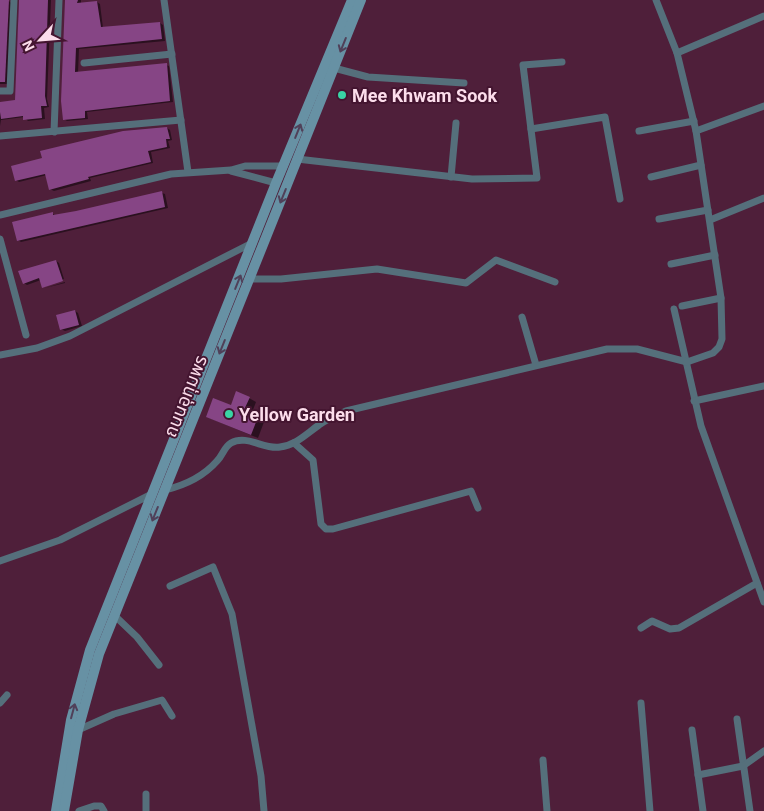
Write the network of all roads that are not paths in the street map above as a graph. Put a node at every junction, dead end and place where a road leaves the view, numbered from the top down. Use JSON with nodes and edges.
{"nodes":[{"id":1,"x":14,"y":0,"type":"edge"},
{"id":2,"x":59,"y":0,"type":"edge"},
{"id":3,"x":164,"y":0,"type":"edge"},
{"id":4,"x":352,"y":0,"type":"edge"},
{"id":5,"x":361,"y":0,"type":"edge"},
{"id":6,"x":656,"y":0,"type":"edge"},
{"id":7,"x":764,"y":16,"type":"edge"},
{"id":8,"x":677,"y":53,"type":"junction"},
{"id":9,"x":172,"y":54,"type":"junction"},
{"id":10,"x":562,"y":62,"type":"dead end"},
{"id":11,"x":84,"y":63,"type":"dead end"},
{"id":12,"x":334,"y":68,"type":"junction"},
{"id":13,"x":464,"y":83,"type":"dead end"},
{"id":14,"x":0,"y":91,"type":"edge"},
{"id":15,"x":764,"y":106,"type":"edge"},
{"id":16,"x":181,"y":120,"type":"junction"},
{"id":17,"x":694,"y":121,"type":"junction"},
{"id":18,"x":456,"y":123,"type":"dead end"},
{"id":19,"x":531,"y":129,"type":"junction"},
{"id":20,"x":639,"y":131,"type":"dead end"},
{"id":21,"x":696,"y":131,"type":"junction"},
{"id":22,"x":54,"y":132,"type":"junction"},
{"id":23,"x":0,"y":136,"type":"edge"},
{"id":24,"x":298,"y":159,"type":"junction"},
{"id":25,"x":702,"y":165,"type":"junction"},
{"id":26,"x":283,"y":166,"type":"junction"},
{"id":27,"x":231,"y":170,"type":"junction"},
{"id":28,"x":188,"y":172,"type":"junction"},
{"id":29,"x":451,"y":176,"type":"junction"},
{"id":30,"x":651,"y":177,"type":"dead end"},
{"id":31,"x":276,"y":183,"type":"junction"},
{"id":32,"x":764,"y":198,"type":"edge"},
{"id":33,"x":620,"y":199,"type":"dead end"},
{"id":34,"x":708,"y":210,"type":"junction"},
{"id":35,"x":0,"y":215,"type":"edge"},
{"id":36,"x":659,"y":219,"type":"dead end"},
{"id":37,"x":710,"y":220,"type":"junction"},
{"id":38,"x":0,"y":239,"type":"edge"},
{"id":39,"x":254,"y":242,"type":"junction"},
{"id":40,"x":715,"y":256,"type":"junction"},
{"id":41,"x":671,"y":264,"type":"dead end"},
{"id":42,"x":250,"y":279,"type":"junction"},
{"id":43,"x":555,"y":282,"type":"dead end"},
{"id":44,"x":721,"y":298,"type":"junction"},
{"id":45,"x":682,"y":306,"type":"dead end"},
{"id":46,"x":674,"y":308,"type":"dead end"},
{"id":47,"x":522,"y":317,"type":"dead end"},
{"id":48,"x":26,"y":335,"type":"dead end"},
{"id":49,"x":0,"y":355,"type":"edge"},
{"id":50,"x":687,"y":362,"type":"junction"},
{"id":51,"x":536,"y":366,"type":"junction"},
{"id":52,"x":764,"y":386,"type":"edge"},
{"id":53,"x":694,"y":401,"type":"junction"},
{"id":54,"x":294,"y":443,"type":"junction"},
{"id":55,"x":165,"y":490,"type":"junction"},
{"id":56,"x":152,"y":494,"type":"junction"},
{"id":57,"x":478,"y":508,"type":"dead end"},
{"id":58,"x":0,"y":562,"type":"edge"},
{"id":59,"x":758,"y":584,"type":"junction"},
{"id":60,"x":170,"y":586,"type":"dead end"},
{"id":61,"x":764,"y":602,"type":"edge"},
{"id":62,"x":114,"y":615,"type":"junction"},
{"id":63,"x":641,"y":628,"type":"dead end"},
{"id":64,"x":159,"y":665,"type":"dead end"},
{"id":65,"x":8,"y":695,"type":"dead end"},
{"id":66,"x":0,"y":703,"type":"edge"},
{"id":67,"x":641,"y":703,"type":"dead end"},
{"id":68,"x":172,"y":716,"type":"dead end"},
{"id":69,"x":737,"y":719,"type":"dead end"},
{"id":70,"x":78,"y":730,"type":"junction"},
{"id":71,"x":692,"y":730,"type":"dead end"},
{"id":72,"x":764,"y":751,"type":"edge"},
{"id":73,"x":544,"y":760,"type":"dead end"},
{"id":74,"x":743,"y":766,"type":"junction"},
{"id":75,"x":698,"y":775,"type":"junction"},
{"id":76,"x":146,"y":794,"type":"dead end"},
{"id":77,"x":56,"y":811,"type":"edge"},
{"id":78,"x":64,"y":811,"type":"edge"},
{"id":79,"x":79,"y":811,"type":"edge"},
{"id":80,"x":104,"y":811,"type":"edge"},
{"id":81,"x":146,"y":811,"type":"edge"},
{"id":82,"x":264,"y":811,"type":"edge"},
{"id":83,"x":546,"y":811,"type":"edge"},
{"id":84,"x":650,"y":811,"type":"edge"},
{"id":85,"x":703,"y":811,"type":"edge"},
{"id":86,"x":750,"y":811,"type":"edge"}],
"edges":[{"from":1,"to":14,"type":"street"},
{"from":2,"to":22,"type":"street"},
{"from":3,"to":9,"type":"street"},
{"from":26,"to":4,"type":"street","name":"ถนนอุทุมพร","one_way":true},
{"from":5,"to":12,"type":"street","name":"ถนนอุทุมพร","one_way":true},
{"from":6,"to":8,"type":"street"},
{"from":7,"to":8,"type":"street"},
{"from":8,"to":17,"type":"street"},
{"from":9,"to":11,"type":"street"},
{"from":9,"to":16,"type":"street"},
{"from":10,"to":19,"type":"street"},
{"from":12,"to":13,"type":"street"},
{"from":12,"to":24,"type":"street","name":"ถนนอุทุมพร"},
{"from":15,"to":21,"type":"street"},
{"from":16,"to":22,"type":"street"},
{"from":16,"to":28,"type":"street"},
{"from":17,"to":20,"type":"street"},
{"from":17,"to":21,"type":"street"},
{"from":18,"to":29,"type":"street"},
{"from":19,"to":29,"type":"street"},
{"from":19,"to":33,"type":"street"},
{"from":21,"to":25,"type":"street"},
{"from":22,"to":23,"type":"street"},
{"from":24,"to":29,"type":"street"},
{"from":24,"to":42,"type":"street","name":"ถนนอุทุมพร","one_way":true},
{"from":25,"to":30,"type":"street"},
{"from":25,"to":34,"type":"street"},
{"from":26,"to":27,"type":"street"},
{"from":26,"to":31,"type":"street","name":"ถนนอุทุมพร"},
{"from":27,"to":28,"type":"street"},
{"from":27,"to":31,"type":"street"},
{"from":28,"to":35,"type":"street"},
{"from":31,"to":39,"type":"street","name":"ถนนอุทุมพร"},
{"from":32,"to":37,"type":"street"},
{"from":34,"to":36,"type":"street"},
{"from":34,"to":37,"type":"street"},
{"from":37,"to":40,"type":"street"},
{"from":38,"to":48,"type":"street"},
{"from":39,"to":49,"type":"street"},
{"from":56,"to":39,"type":"street","name":"ถนนอุทุมพร","one_way":true},
{"from":40,"to":41,"type":"street"},
{"from":40,"to":44,"type":"street"},
{"from":42,"to":43,"type":"street"},
{"from":42,"to":55,"type":"street","name":"ถนนอุทุมพร","one_way":true},
{"from":44,"to":45,"type":"street"},
{"from":44,"to":50,"type":"street"},
{"from":46,"to":50,"type":"street"},
{"from":47,"to":51,"type":"street"},
{"from":50,"to":51,"type":"street"},
{"from":50,"to":53,"type":"street"},
{"from":51,"to":54,"type":"street"},
{"from":52,"to":53,"type":"street"},
{"from":53,"to":59,"type":"street"},
{"from":54,"to":55,"type":"street"},
{"from":54,"to":57,"type":"street"},
{"from":55,"to":56,"type":"street"},
{"from":55,"to":62,"type":"street","name":"ถนนอุทุมพร","one_way":true},
{"from":56,"to":58,"type":"street"},
{"from":77,"to":56,"type":"street","name":"ถนนอุทุมพร","one_way":true},
{"from":59,"to":61,"type":"street"},
{"from":59,"to":63,"type":"street"},
{"from":60,"to":82,"type":"street"},
{"from":62,"to":64,"type":"street"},
{"from":62,"to":70,"type":"street","name":"ถนนอุทุมพร"},
{"from":65,"to":66,"type":"street"},
{"from":67,"to":84,"type":"street"},
{"from":68,"to":70,"type":"street"},
{"from":69,"to":74,"type":"street"},
{"from":70,"to":78,"type":"street","name":"ถนนอุทุมพร"},
{"from":71,"to":75,"type":"street"},
{"from":72,"to":74,"type":"street"},
{"from":73,"to":83,"type":"street"},
{"from":74,"to":75,"type":"street"},
{"from":74,"to":86,"type":"street"},
{"from":75,"to":85,"type":"street"},
{"from":76,"to":81,"type":"street"},
{"from":79,"to":80,"type":"street"}]}
